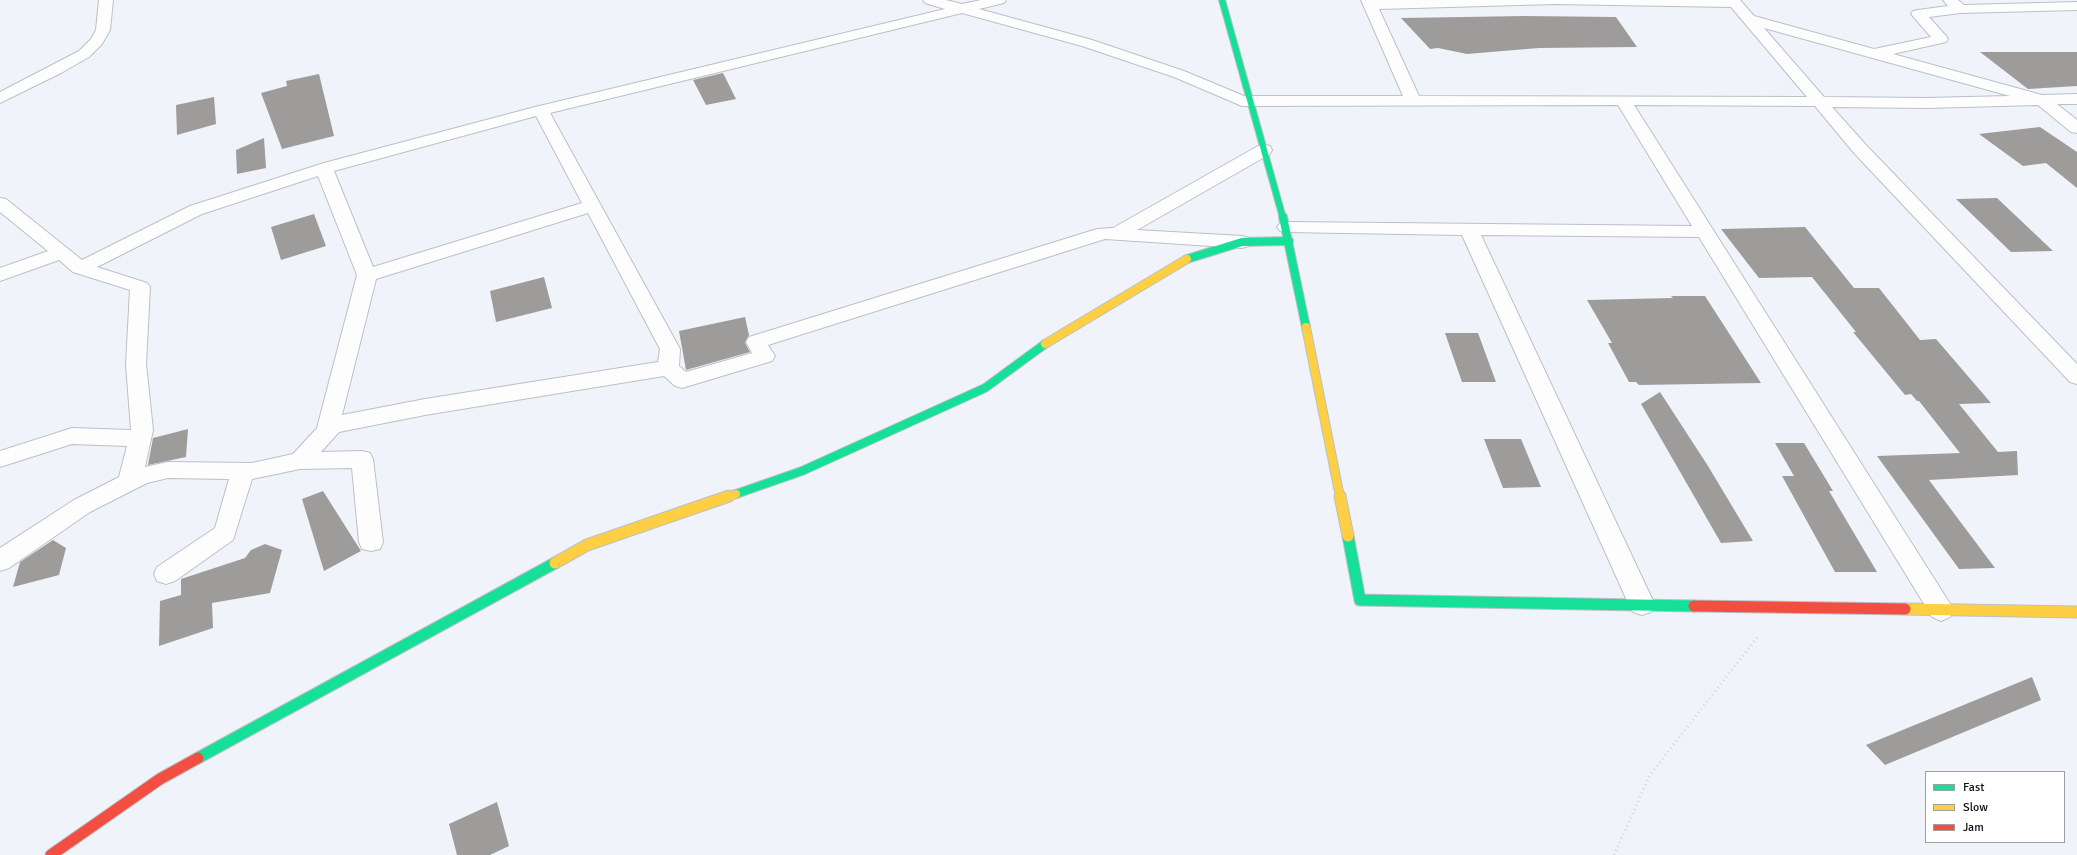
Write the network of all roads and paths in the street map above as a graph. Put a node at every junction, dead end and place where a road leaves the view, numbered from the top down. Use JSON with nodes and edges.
{"nodes":[{"id":1,"x":106,"y":0,"type":"edge"},
{"id":2,"x":930,"y":0,"type":"edge"},
{"id":3,"x":999,"y":0,"type":"edge"},
{"id":4,"x":1222,"y":0,"type":"edge"},
{"id":5,"x":1551,"y":0,"type":"edge"},
{"id":6,"x":1733,"y":2,"type":"edge"},
{"id":7,"x":1370,"y":3,"type":"edge"},
{"id":8,"x":1955,"y":4,"type":"edge"},
{"id":9,"x":2077,"y":6,"type":"edge"},
{"id":10,"x":963,"y":9,"type":"junction"},
{"id":11,"x":1748,"y":19,"type":"junction"},
{"id":12,"x":1874,"y":54,"type":"junction"},
{"id":13,"x":1851,"y":62,"type":"dead end"},
{"id":14,"x":0,"y":98,"type":"edge"},
{"id":15,"x":2077,"y":99,"type":"edge"},
{"id":16,"x":1250,"y":100,"type":"junction"},
{"id":17,"x":1413,"y":100,"type":"junction"},
{"id":18,"x":1623,"y":100,"type":"junction"},
{"id":19,"x":2042,"y":100,"type":"junction"},
{"id":20,"x":1820,"y":102,"type":"junction"},
{"id":21,"x":541,"y":110,"type":"junction"},
{"id":22,"x":2077,"y":128,"type":"edge"},
{"id":23,"x":1264,"y":150,"type":"junction"},
{"id":24,"x":324,"y":169,"type":"junction"},
{"id":25,"x":0,"y":203,"type":"edge"},
{"id":26,"x":593,"y":206,"type":"junction"},
{"id":27,"x":1469,"y":229,"type":"junction"},
{"id":28,"x":1705,"y":232,"type":"junction"},
{"id":29,"x":1116,"y":234,"type":"junction"},
{"id":30,"x":1287,"y":234,"type":"junction"},
{"id":31,"x":1242,"y":242,"type":"junction"},
{"id":32,"x":61,"y":253,"type":"junction"},
{"id":33,"x":80,"y":268,"type":"junction"},
{"id":34,"x":0,"y":275,"type":"edge"},
{"id":35,"x":367,"y":275,"type":"junction"},
{"id":36,"x":668,"y":368,"type":"junction"},
{"id":37,"x":2077,"y":377,"type":"edge"},
{"id":38,"x":327,"y":431,"type":"junction"},
{"id":39,"x":140,"y":439,"type":"junction"},
{"id":40,"x":0,"y":459,"type":"edge"},
{"id":41,"x":300,"y":461,"type":"junction"},
{"id":42,"x":243,"y":471,"type":"junction"},
{"id":43,"x":130,"y":480,"type":"junction"},
{"id":44,"x":371,"y":542,"type":"dead end"},
{"id":45,"x":0,"y":561,"type":"edge"},
{"id":46,"x":166,"y":574,"type":"dead end"},
{"id":47,"x":1642,"y":605,"type":"junction"},
{"id":48,"x":1756,"y":607,"type":"junction"},
{"id":49,"x":1941,"y":610,"type":"junction"},
{"id":50,"x":2077,"y":612,"type":"edge"},
{"id":51,"x":51,"y":855,"type":"edge"},
{"id":52,"x":1614,"y":855,"type":"edge"}],
"edges":[{"from":1,"to":14,"type":"street"},
{"from":2,"to":10,"type":"street"},
{"from":3,"to":10,"type":"street"},
{"from":4,"to":16,"type":"street"},
{"from":5,"to":6,"type":"street"},
{"from":5,"to":7,"type":"street"},
{"from":6,"to":11,"type":"street"},
{"from":7,"to":17,"type":"street"},
{"from":8,"to":9,"type":"street"},
{"from":8,"to":12,"type":"street"},
{"from":10,"to":16,"type":"street"},
{"from":10,"to":21,"type":"street"},
{"from":11,"to":12,"type":"street"},
{"from":11,"to":20,"type":"street"},
{"from":12,"to":13,"type":"street"},
{"from":12,"to":19,"type":"street"},
{"from":15,"to":19,"type":"street"},
{"from":16,"to":17,"type":"street"},
{"from":16,"to":23,"type":"street"},
{"from":17,"to":18,"type":"street"},
{"from":18,"to":20,"type":"street"},
{"from":18,"to":28,"type":"street"},
{"from":19,"to":20,"type":"street"},
{"from":19,"to":22,"type":"street"},
{"from":20,"to":37,"type":"street"},
{"from":21,"to":24,"type":"street"},
{"from":21,"to":26,"type":"street"},
{"from":23,"to":29,"type":"street"},
{"from":23,"to":30,"type":"street"},
{"from":24,"to":33,"type":"street"},
{"from":24,"to":35,"type":"street"},
{"from":25,"to":32,"type":"street"},
{"from":26,"to":35,"type":"street"},
{"from":26,"to":36,"type":"street"},
{"from":27,"to":28,"type":"street"},
{"from":27,"to":30,"type":"street"},
{"from":27,"to":47,"type":"street"},
{"from":28,"to":49,"type":"street"},
{"from":29,"to":31,"type":"street"},
{"from":29,"to":36,"type":"street"},
{"from":30,"to":31,"type":"street"},
{"from":30,"to":47,"type":"street"},
{"from":31,"to":51,"type":"street"},
{"from":32,"to":33,"type":"street"},
{"from":32,"to":34,"type":"street"},
{"from":33,"to":39,"type":"street"},
{"from":35,"to":38,"type":"street"},
{"from":36,"to":38,"type":"street"},
{"from":38,"to":41,"type":"street"},
{"from":39,"to":40,"type":"street"},
{"from":39,"to":43,"type":"street"},
{"from":41,"to":42,"type":"street"},
{"from":41,"to":44,"type":"street"},
{"from":42,"to":43,"type":"street"},
{"from":42,"to":46,"type":"street"},
{"from":43,"to":45,"type":"street"},
{"from":47,"to":48,"type":"street"},
{"from":48,"to":49,"type":"street"},
{"from":48,"to":52,"type":"path"},
{"from":49,"to":50,"type":"street"}]}
